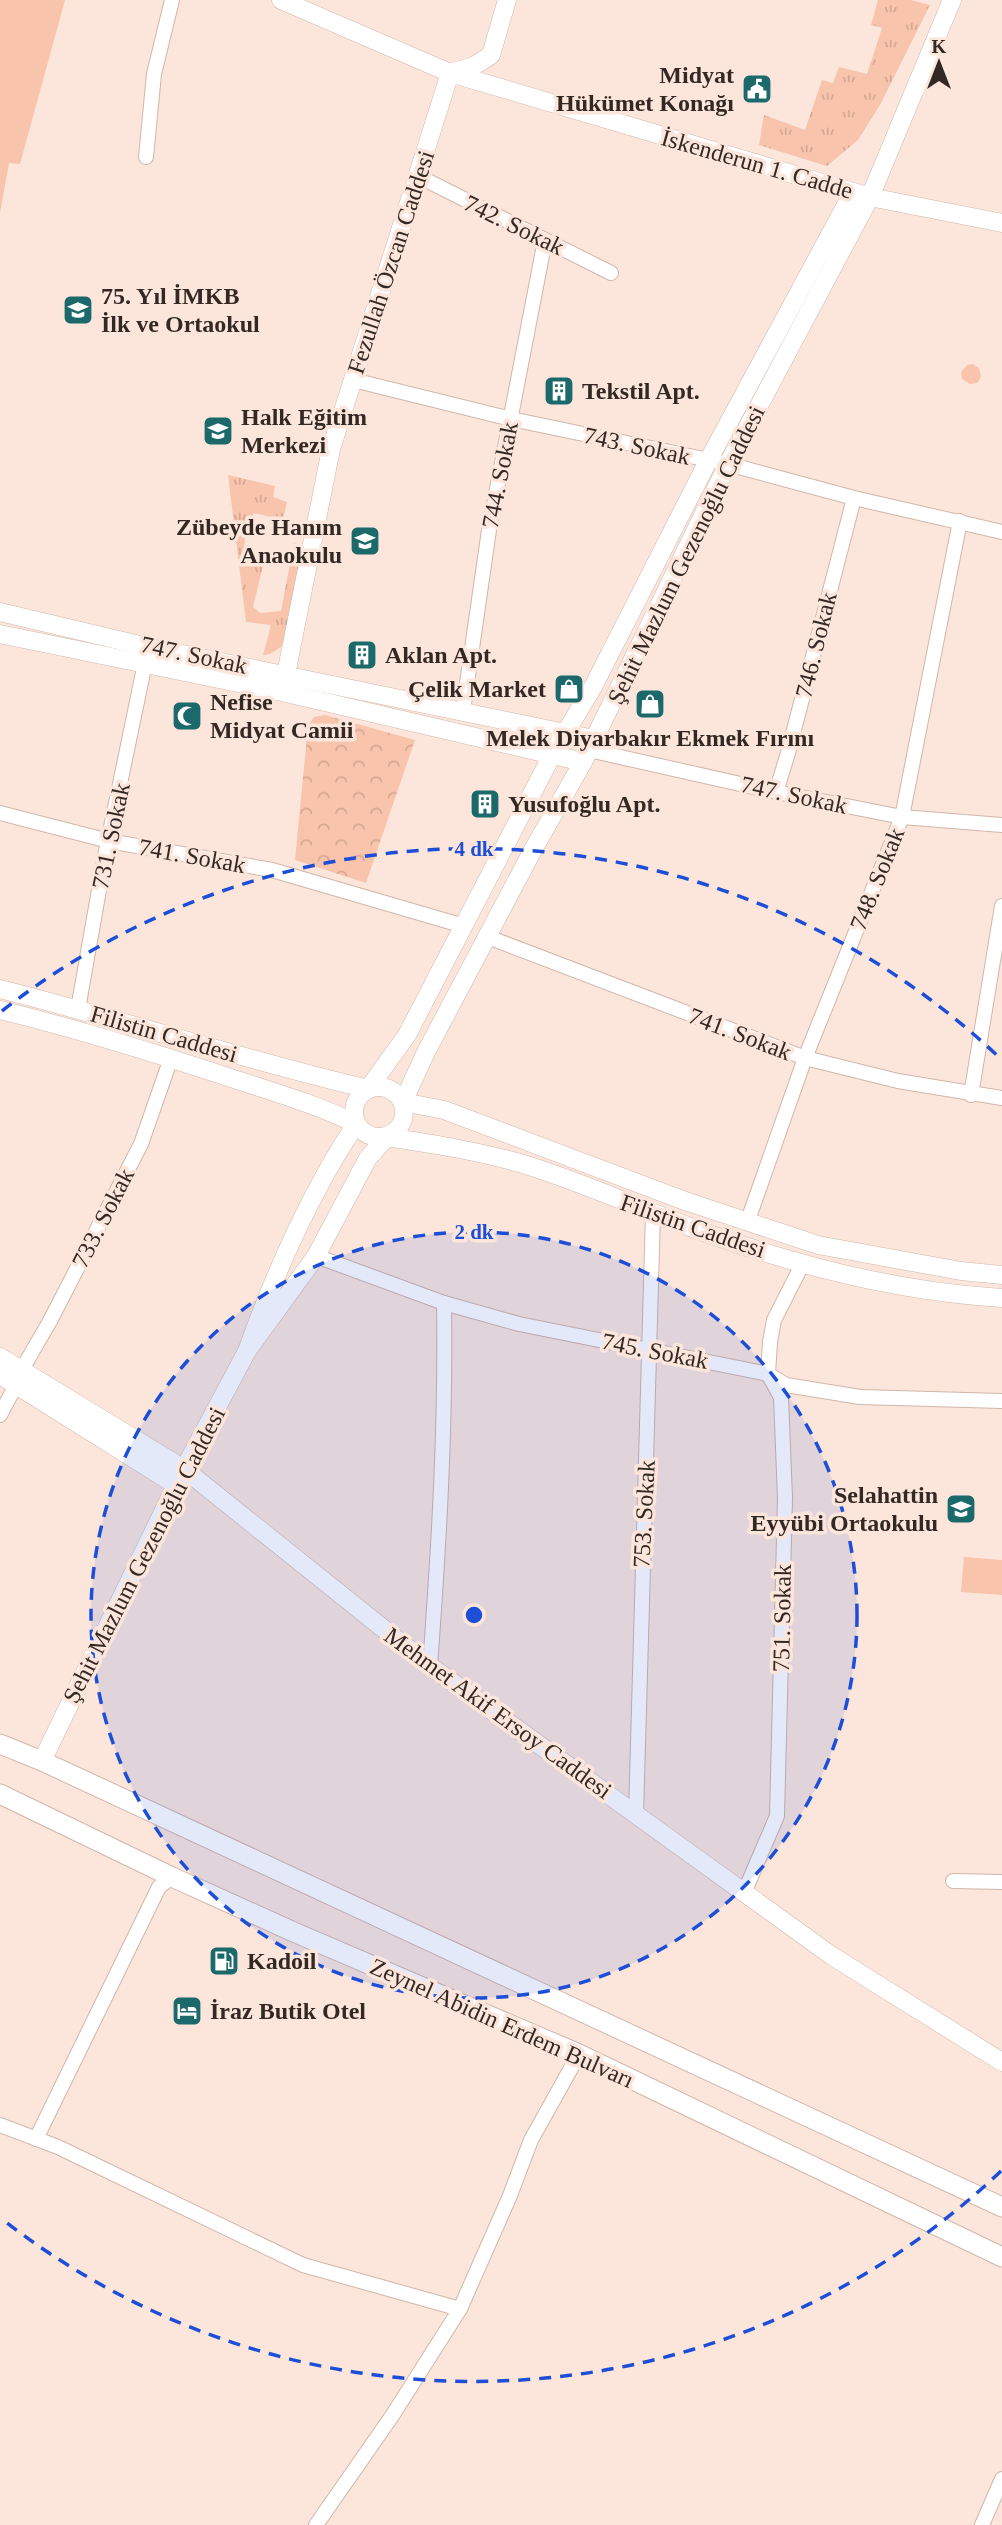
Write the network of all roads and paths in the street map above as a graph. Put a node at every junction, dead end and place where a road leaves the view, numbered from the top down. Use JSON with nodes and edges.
{"nodes":[{"id":1,"x":172,"y":0,"type":"edge"},
{"id":2,"x":281,"y":0,"type":"edge"},
{"id":3,"x":508,"y":0,"type":"edge"},
{"id":4,"x":952,"y":0,"type":"edge"},
{"id":5,"x":450,"y":73,"type":"junction"},
{"id":6,"x":146,"y":156,"type":"dead end"},
{"id":7,"x":418,"y":176,"type":"junction"},
{"id":8,"x":862,"y":194,"type":"junction"},
{"id":9,"x":1002,"y":223,"type":"edge"},
{"id":10,"x":545,"y":240,"type":"junction"},
{"id":11,"x":611,"y":273,"type":"dead end"},
{"id":12,"x":354,"y":380,"type":"junction"},
{"id":13,"x":511,"y":419,"type":"junction"},
{"id":14,"x":708,"y":461,"type":"junction"},
{"id":15,"x":729,"y":464,"type":"junction"},
{"id":16,"x":854,"y":498,"type":"junction"},
{"id":17,"x":960,"y":521,"type":"junction"},
{"id":18,"x":1002,"y":532,"type":"edge"},
{"id":19,"x":0,"y":612,"type":"edge"},
{"id":20,"x":0,"y":634,"type":"edge"},
{"id":21,"x":145,"y":663,"type":"junction"},
{"id":22,"x":286,"y":674,"type":"junction"},
{"id":23,"x":463,"y":711,"type":"junction"},
{"id":24,"x":566,"y":733,"type":"junction"},
{"id":25,"x":589,"y":750,"type":"junction"},
{"id":26,"x":552,"y":755,"type":"junction"},
{"id":27,"x":776,"y":792,"type":"junction"},
{"id":28,"x":0,"y":813,"type":"edge"},
{"id":29,"x":902,"y":817,"type":"junction"},
{"id":30,"x":1002,"y":825,"type":"edge"},
{"id":31,"x":109,"y":841,"type":"junction"},
{"id":32,"x":1002,"y":906,"type":"edge"},
{"id":33,"x":464,"y":926,"type":"junction"},
{"id":34,"x":488,"y":937,"type":"junction"},
{"id":35,"x":0,"y":989,"type":"edge"},
{"id":36,"x":78,"y":1009,"type":"junction"},
{"id":37,"x":0,"y":1010,"type":"edge"},
{"id":38,"x":171,"y":1058,"type":"junction"},
{"id":39,"x":805,"y":1058,"type":"junction"},
{"id":40,"x":368,"y":1089,"type":"junction"},
{"id":41,"x":971,"y":1095,"type":"junction"},
{"id":42,"x":1002,"y":1098,"type":"edge"},
{"id":43,"x":403,"y":1102,"type":"junction"},
{"id":44,"x":356,"y":1124,"type":"junction"},
{"id":45,"x":387,"y":1137,"type":"junction"},
{"id":46,"x":653,"y":1213,"type":"junction"},
{"id":47,"x":747,"y":1223,"type":"junction"},
{"id":48,"x":316,"y":1256,"type":"junction"},
{"id":49,"x":803,"y":1263,"type":"junction"},
{"id":50,"x":1002,"y":1275,"type":"edge"},
{"id":51,"x":1002,"y":1298,"type":"edge"},
{"id":52,"x":444,"y":1303,"type":"junction"},
{"id":53,"x":651,"y":1349,"type":"junction"},
{"id":54,"x":247,"y":1351,"type":"junction"},
{"id":55,"x":0,"y":1357,"type":"edge"},
{"id":56,"x":768,"y":1374,"type":"junction"},
{"id":57,"x":0,"y":1375,"type":"edge"},
{"id":58,"x":18,"y":1378,"type":"junction"},
{"id":59,"x":1002,"y":1401,"type":"edge"},
{"id":60,"x":0,"y":1415,"type":"edge"},
{"id":61,"x":180,"y":1477,"type":"junction"},
{"id":62,"x":429,"y":1666,"type":"junction"},
{"id":63,"x":0,"y":1744,"type":"edge"},
{"id":64,"x":42,"y":1761,"type":"junction"},
{"id":65,"x":0,"y":1794,"type":"edge"},
{"id":66,"x":636,"y":1815,"type":"junction"},
{"id":67,"x":172,"y":1877,"type":"junction"},
{"id":68,"x":953,"y":1881,"type":"dead end"},
{"id":69,"x":1002,"y":1882,"type":"edge"},
{"id":70,"x":744,"y":1893,"type":"junction"},
{"id":71,"x":579,"y":2054,"type":"junction"},
{"id":72,"x":1002,"y":2062,"type":"edge"},
{"id":73,"x":0,"y":2125,"type":"edge"},
{"id":74,"x":36,"y":2139,"type":"junction"},
{"id":75,"x":1002,"y":2207,"type":"edge"},
{"id":76,"x":1002,"y":2257,"type":"edge"},
{"id":77,"x":460,"y":2309,"type":"junction"},
{"id":78,"x":1002,"y":2479,"type":"edge"},
{"id":79,"x":316,"y":2525,"type":"edge"},
{"id":80,"x":982,"y":2525,"type":"edge"}],
"edges":[{"from":1,"to":6,"type":"street"},
{"from":2,"to":5,"type":"street","name":"İskenderun 1. Cadde"},
{"from":3,"to":5,"type":"street"},
{"from":4,"to":8,"type":"street","name":"Şehit Mazlum Gezenoğlu Caddesi"},
{"from":5,"to":7,"type":"street","name":"Fezullah Özcan Caddesi"},
{"from":5,"to":8,"type":"street","name":"İskenderun 1. Cadde"},
{"from":7,"to":10,"type":"street","name":"742. Sokak"},
{"from":7,"to":12,"type":"street","name":"Fezullah Özcan Caddesi"},
{"from":8,"to":9,"type":"street","name":"İskenderun 1. Cadde"},
{"from":8,"to":14,"type":"street","name":"Şehit Mazlum Gezenoğlu Caddesi"},
{"from":8,"to":15,"type":"street","name":"Şehit Mazlum Gezenoğlu Caddesi"},
{"from":10,"to":11,"type":"street","name":"742. Sokak"},
{"from":10,"to":13,"type":"street","name":"744. Sokak"},
{"from":12,"to":13,"type":"street","name":"743. Sokak"},
{"from":12,"to":22,"type":"street","name":"Fezullah Özcan Caddesi"},
{"from":13,"to":14,"type":"street","name":"743. Sokak"},
{"from":13,"to":23,"type":"street","name":"744. Sokak"},
{"from":14,"to":15,"type":"street","name":"743. Sokak"},
{"from":14,"to":24,"type":"street","name":"Şehit Mazlum Gezenoğlu Caddesi"},
{"from":15,"to":16,"type":"street","name":"743. Sokak"},
{"from":15,"to":25,"type":"street","name":"Şehit Mazlum Gezenoğlu Caddesi"},
{"from":16,"to":17,"type":"street","name":"743. Sokak"},
{"from":16,"to":27,"type":"street","name":"746. Sokak"},
{"from":17,"to":18,"type":"street","name":"743. Sokak"},
{"from":17,"to":29,"type":"street","name":"748. Sokak"},
{"from":19,"to":22,"type":"street","name":"747. Sokak"},
{"from":20,"to":21,"type":"street"},
{"from":21,"to":26,"type":"street"},
{"from":21,"to":31,"type":"street","name":"731. Sokak"},
{"from":22,"to":23,"type":"street","name":"747. Sokak"},
{"from":23,"to":24,"type":"street","name":"747. Sokak"},
{"from":24,"to":25,"type":"street","name":"747. Sokak"},
{"from":24,"to":26,"type":"street","name":"Şehit Mazlum Gezenoğlu Caddesi"},
{"from":25,"to":26,"type":"street"},
{"from":25,"to":27,"type":"street","name":"747. Sokak"},
{"from":25,"to":34,"type":"street","name":"Şehit Mazlum Gezenoğlu Caddesi"},
{"from":26,"to":33,"type":"street","name":"Şehit Mazlum Gezenoğlu Caddesi"},
{"from":27,"to":29,"type":"street","name":"747. Sokak"},
{"from":28,"to":31,"type":"street","name":"741. Sokak"},
{"from":29,"to":30,"type":"street","name":"747. Sokak"},
{"from":29,"to":39,"type":"street","name":"748. Sokak"},
{"from":31,"to":33,"type":"street","name":"741. Sokak"},
{"from":31,"to":36,"type":"street","name":"731. Sokak"},
{"from":32,"to":41,"type":"street"},
{"from":33,"to":40,"type":"street","name":"Şehit Mazlum Gezenoğlu Caddesi"},
{"from":34,"to":39,"type":"street","name":"741. Sokak"},
{"from":34,"to":43,"type":"street","name":"Şehit Mazlum Gezenoğlu Caddesi"},
{"from":35,"to":36,"type":"street","name":"Filistin Caddesi"},
{"from":36,"to":40,"type":"street","name":"Filistin Caddesi"},
{"from":37,"to":38,"type":"street","name":"Filistin Caddesi"},
{"from":38,"to":44,"type":"street","name":"Filistin Caddesi"},
{"from":38,"to":58,"type":"street","name":"733. Sokak"},
{"from":39,"to":41,"type":"street","name":"741. Sokak"},
{"from":39,"to":47,"type":"street","name":"748. Sokak"},
{"from":40,"to":43,"type":"street"},
{"from":40,"to":44,"type":"street"},
{"from":41,"to":42,"type":"street","name":"741. Sokak"},
{"from":43,"to":45,"type":"street"},
{"from":43,"to":47,"type":"street","name":"Filistin Caddesi"},
{"from":44,"to":45,"type":"street"},
{"from":44,"to":54,"type":"street","name":"Şehit Mazlum Gezenoğlu Caddesi"},
{"from":45,"to":46,"type":"street","name":"Filistin Caddesi"},
{"from":45,"to":48,"type":"street","name":"Şehit Mazlum Gezenoğlu Caddesi"},
{"from":46,"to":49,"type":"street","name":"Filistin Caddesi"},
{"from":46,"to":53,"type":"street","name":"753. Sokak"},
{"from":47,"to":50,"type":"street","name":"Filistin Caddesi"},
{"from":48,"to":52,"type":"street","name":"745. Sokak"},
{"from":48,"to":54,"type":"street","name":"Şehit Mazlum Gezenoğlu Caddesi"},
{"from":49,"to":51,"type":"street","name":"Filistin Caddesi"},
{"from":49,"to":56,"type":"street","name":"751. Sokak"},
{"from":52,"to":53,"type":"street","name":"745. Sokak"},
{"from":52,"to":62,"type":"street"},
{"from":53,"to":56,"type":"street","name":"745. Sokak"},
{"from":53,"to":66,"type":"street","name":"753. Sokak"},
{"from":54,"to":61,"type":"street","name":"Şehit Mazlum Gezenoğlu Caddesi"},
{"from":55,"to":58,"type":"street"},
{"from":56,"to":59,"type":"street","name":"745. Sokak"},
{"from":56,"to":70,"type":"street","name":"751. Sokak"},
{"from":57,"to":58,"type":"street"},
{"from":58,"to":60,"type":"street","name":"733. Sokak"},
{"from":58,"to":61,"type":"street","name":"Mehmet Akif Ersoy Caddesi"},
{"from":61,"to":62,"type":"street","name":"Mehmet Akif Ersoy Caddesi"},
{"from":61,"to":64,"type":"street","name":"Şehit Mazlum Gezenoğlu Caddesi"},
{"from":62,"to":66,"type":"street","name":"Mehmet Akif Ersoy Caddesi"},
{"from":63,"to":64,"type":"main road","name":"Zeynel Abidin Erdem Bulvarı"},
{"from":64,"to":75,"type":"main road","name":"Zeynel Abidin Erdem Bulvarı"},
{"from":65,"to":67,"type":"main road","name":"Zeynel Abidin Erdem Bulvarı"},
{"from":66,"to":70,"type":"street","name":"Mehmet Akif Ersoy Caddesi"},
{"from":67,"to":71,"type":"main road","name":"Zeynel Abidin Erdem Bulvarı"},
{"from":67,"to":74,"type":"street"},
{"from":68,"to":69,"type":"street"},
{"from":70,"to":72,"type":"street","name":"Mehmet Akif Ersoy Caddesi"},
{"from":71,"to":76,"type":"main road","name":"Zeynel Abidin Erdem Bulvarı"},
{"from":71,"to":77,"type":"street"},
{"from":73,"to":74,"type":"street"},
{"from":74,"to":77,"type":"street"},
{"from":77,"to":79,"type":"street"},
{"from":78,"to":80,"type":"street"}]}
